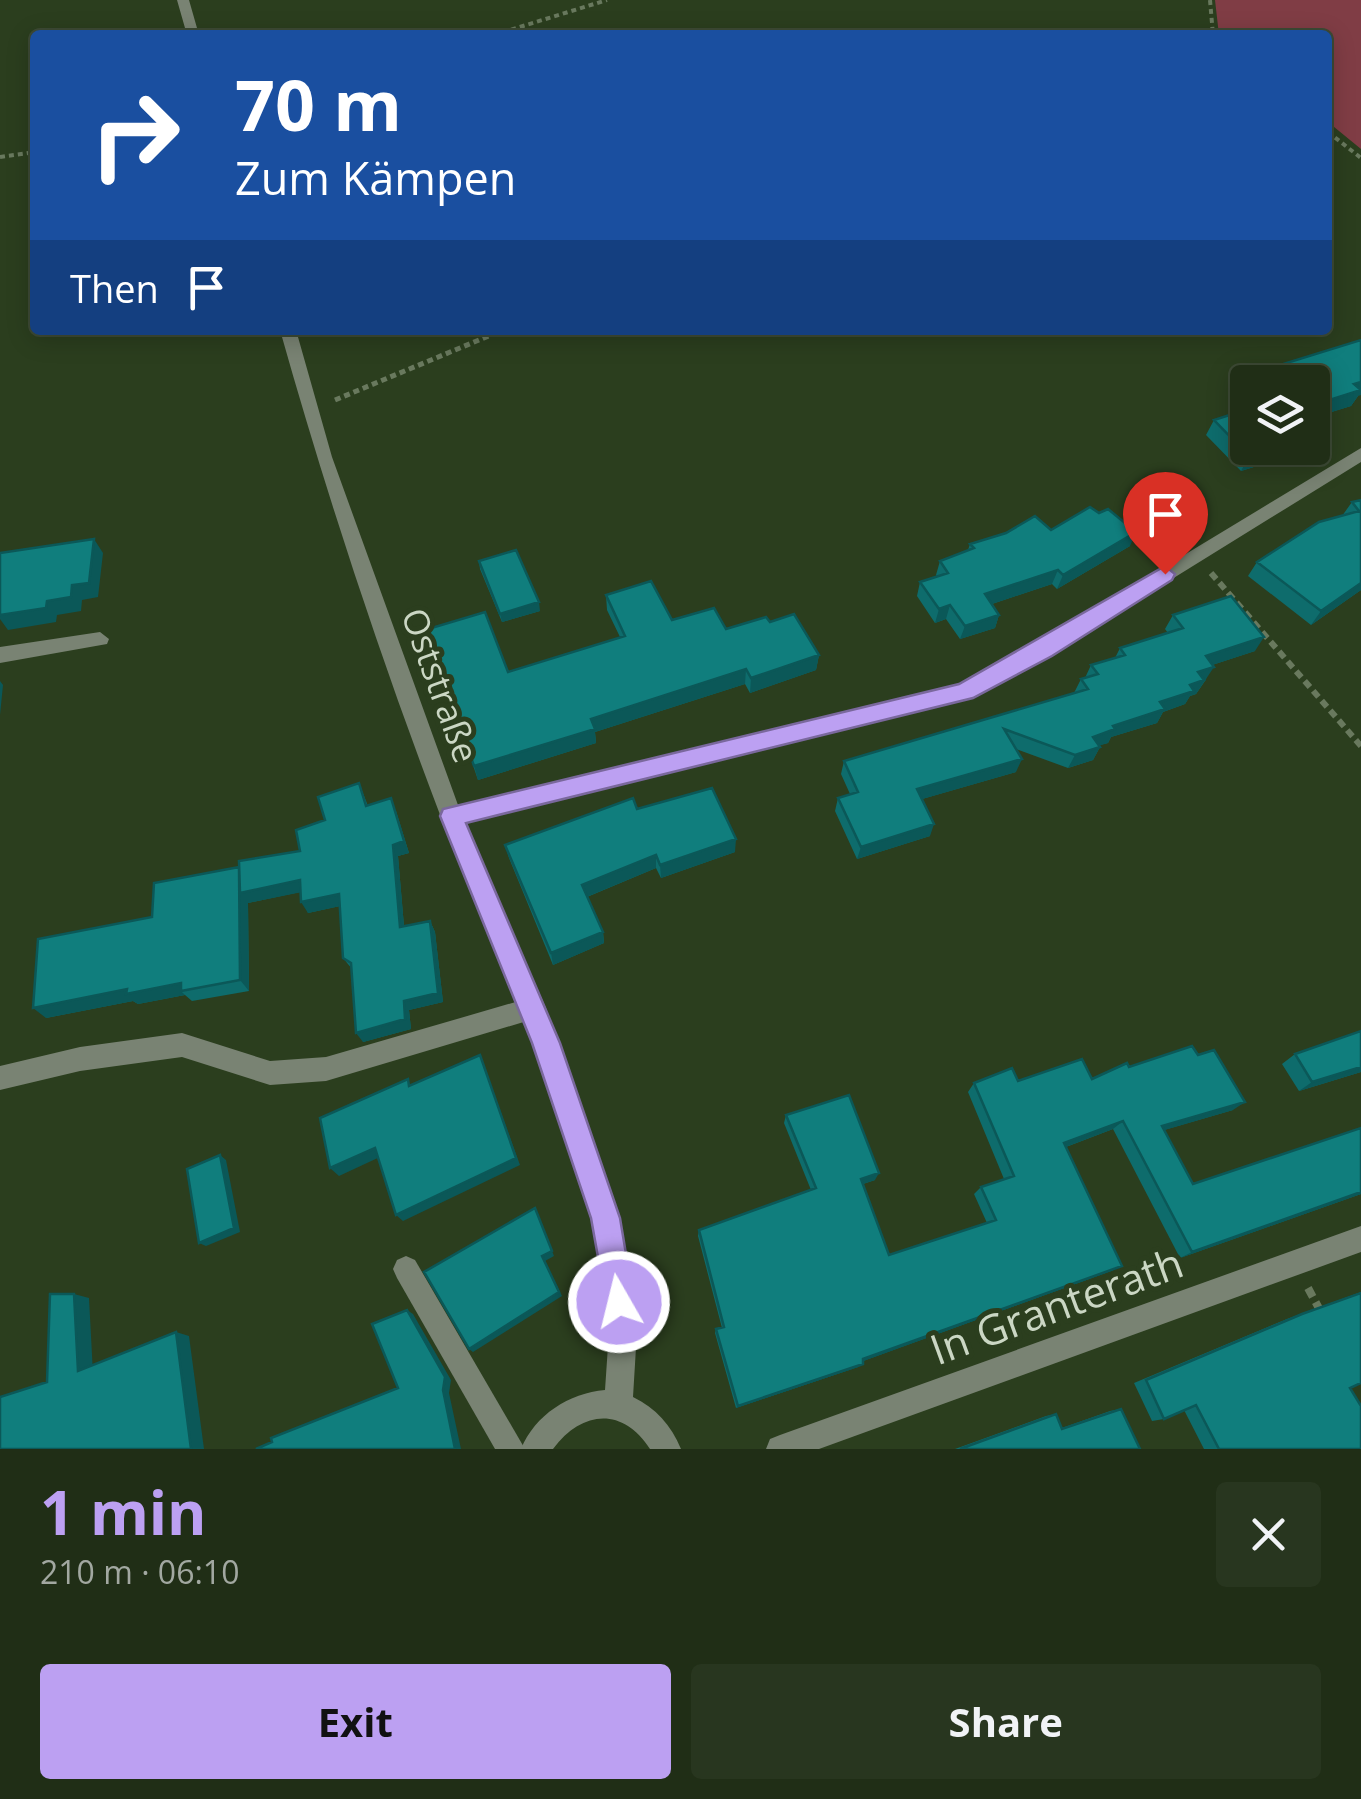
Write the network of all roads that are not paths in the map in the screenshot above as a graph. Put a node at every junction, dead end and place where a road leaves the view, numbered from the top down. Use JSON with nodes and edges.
{"nodes":[{"id":1,"x":183,"y":0,"type":"edge"},
{"id":2,"x":192,"y":30,"type":"edge"},
{"id":3,"x":289,"y":335,"type":"edge"},
{"id":4,"x":1361,"y":454,"type":"edge"},
{"id":5,"x":100,"y":639,"type":"dead end"},
{"id":6,"x":0,"y":655,"type":"edge"},
{"id":7,"x":452,"y":816,"type":"junction"},
{"id":8,"x":534,"y":1008,"type":"junction"},
{"id":9,"x":0,"y":1078,"type":"edge"},
{"id":10,"x":1361,"y":1239,"type":"edge"},
{"id":11,"x":406,"y":1269,"type":"dead end"},
{"id":12,"x":618,"y":1405,"type":"junction"},
{"id":13,"x":511,"y":1449,"type":"edge"},
{"id":14,"x":535,"y":1449,"type":"edge"},
{"id":15,"x":668,"y":1449,"type":"edge"},
{"id":16,"x":780,"y":1449,"type":"edge"}],
"edges":[{"from":1,"to":2,"type":"street"},
{"from":3,"to":7,"type":"street","name":"Oststraße"},
{"from":4,"to":7,"type":"street"},
{"from":5,"to":6,"type":"street"},
{"from":7,"to":8,"type":"street","name":"Oststraße"},
{"from":8,"to":9,"type":"street"},
{"from":8,"to":12,"type":"street","name":"Oststraße"},
{"from":10,"to":16,"type":"street","name":"In Granterath"},
{"from":11,"to":13,"type":"street"},
{"from":12,"to":14,"type":"street"},
{"from":12,"to":15,"type":"street"}]}
